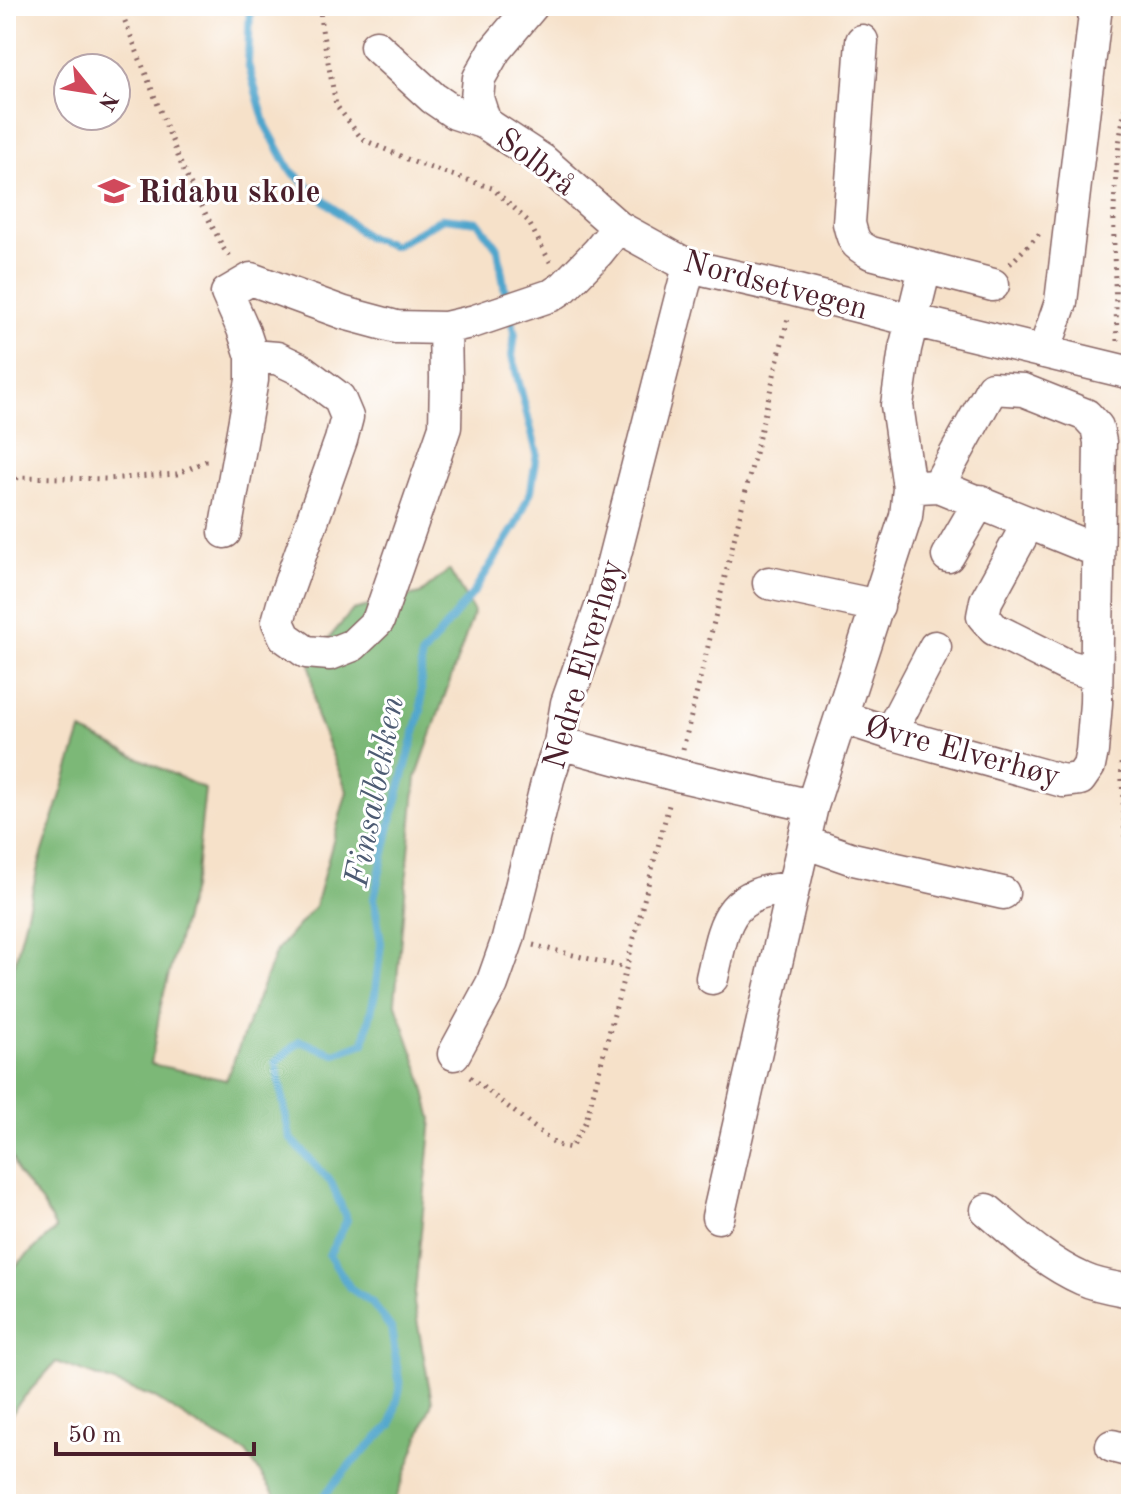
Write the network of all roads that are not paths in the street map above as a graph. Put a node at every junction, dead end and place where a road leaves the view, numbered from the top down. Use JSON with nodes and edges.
{"nodes":[{"id":1,"x":532,"y":6,"type":"edge"},
{"id":2,"x":1096,"y":6,"type":"edge"},
{"id":3,"x":862,"y":41,"type":"dead end"},
{"id":4,"x":376,"y":46,"type":"dead end"},
{"id":5,"x":485,"y":123,"type":"junction"},
{"id":6,"x":618,"y":227,"type":"junction"},
{"id":7,"x":689,"y":266,"type":"junction"},
{"id":8,"x":925,"y":268,"type":"junction"},
{"id":9,"x":993,"y":285,"type":"road end"},
{"id":10,"x":912,"y":320,"type":"junction"},
{"id":11,"x":460,"y":324,"type":"junction"},
{"id":12,"x":1044,"y":352,"type":"junction"},
{"id":13,"x":252,"y":356,"type":"junction"},
{"id":14,"x":1131,"y":373,"type":"edge"},
{"id":15,"x":923,"y":487,"type":"junction"},
{"id":16,"x":980,"y":501,"type":"junction"},
{"id":17,"x":1028,"y":524,"type":"junction"},
{"id":18,"x":225,"y":532,"type":"dead end"},
{"id":19,"x":1098,"y":551,"type":"junction"},
{"id":20,"x":948,"y":556,"type":"dead end"},
{"id":21,"x":769,"y":583,"type":"dead end"},
{"id":22,"x":878,"y":606,"type":"junction"},
{"id":23,"x":935,"y":647,"type":"dead end"},
{"id":24,"x":1096,"y":674,"type":"junction"},
{"id":25,"x":841,"y":717,"type":"junction"},
{"id":26,"x":890,"y":733,"type":"junction"},
{"id":27,"x":560,"y":743,"type":"junction"},
{"id":28,"x":812,"y":806,"type":"junction"},
{"id":29,"x":804,"y":842,"type":"junction"},
{"id":30,"x":793,"y":888,"type":"junction"},
{"id":31,"x":1003,"y":893,"type":"dead end"},
{"id":32,"x":712,"y":978,"type":"dead end"},
{"id":33,"x":454,"y":1054,"type":"dead end"},
{"id":34,"x":987,"y":1210,"type":"dead end"},
{"id":35,"x":718,"y":1217,"type":"dead end"},
{"id":36,"x":1131,"y":1291,"type":"edge"}],
"edges":[{"from":1,"to":5,"type":"street","name":"Solbrå"},
{"from":2,"to":12,"type":"street"},
{"from":3,"to":8,"type":"street"},
{"from":4,"to":5,"type":"street"},
{"from":5,"to":6,"type":"street","name":"Solbrå"},
{"from":6,"to":7,"type":"street","name":"Nordsetvegen"},
{"from":6,"to":11,"type":"street"},
{"from":7,"to":10,"type":"street","name":"Nordsetvegen"},
{"from":7,"to":27,"type":"street","name":"Nedre Elverhøy"},
{"from":8,"to":9,"type":"street"},
{"from":8,"to":10,"type":"street","name":"Øvre Elverhøy"},
{"from":10,"to":12,"type":"street","name":"Nordsetvegen"},
{"from":10,"to":15,"type":"street","name":"Øvre Elverhøy"},
{"from":11,"to":13,"type":"street"},
{"from":11,"to":13,"type":"street"},
{"from":12,"to":14,"type":"street","name":"Nordsetvegen"},
{"from":13,"to":18,"type":"street"},
{"from":15,"to":16,"type":"street"},
{"from":15,"to":19,"type":"street","name":"Øvre Elverhøy"},
{"from":15,"to":22,"type":"street","name":"Øvre Elverhøy"},
{"from":16,"to":17,"type":"street"},
{"from":16,"to":20,"type":"street"},
{"from":17,"to":19,"type":"street"},
{"from":17,"to":24,"type":"street"},
{"from":19,"to":24,"type":"street","name":"Øvre Elverhøy"},
{"from":21,"to":22,"type":"street"},
{"from":22,"to":25,"type":"street","name":"Øvre Elverhøy"},
{"from":23,"to":26,"type":"street"},
{"from":24,"to":26,"type":"street","name":"Øvre Elverhøy"},
{"from":25,"to":26,"type":"street","name":"Øvre Elverhøy"},
{"from":25,"to":28,"type":"street","name":"Øvre Elverhøy"},
{"from":27,"to":28,"type":"street"},
{"from":27,"to":33,"type":"street","name":"Nedre Elverhøy"},
{"from":28,"to":29,"type":"street","name":"Øvre Elverhøy"},
{"from":29,"to":30,"type":"street","name":"Øvre Elverhøy"},
{"from":29,"to":31,"type":"street"},
{"from":30,"to":32,"type":"street"},
{"from":30,"to":35,"type":"street","name":"Øvre Elverhøy"},
{"from":34,"to":36,"type":"street"}]}
